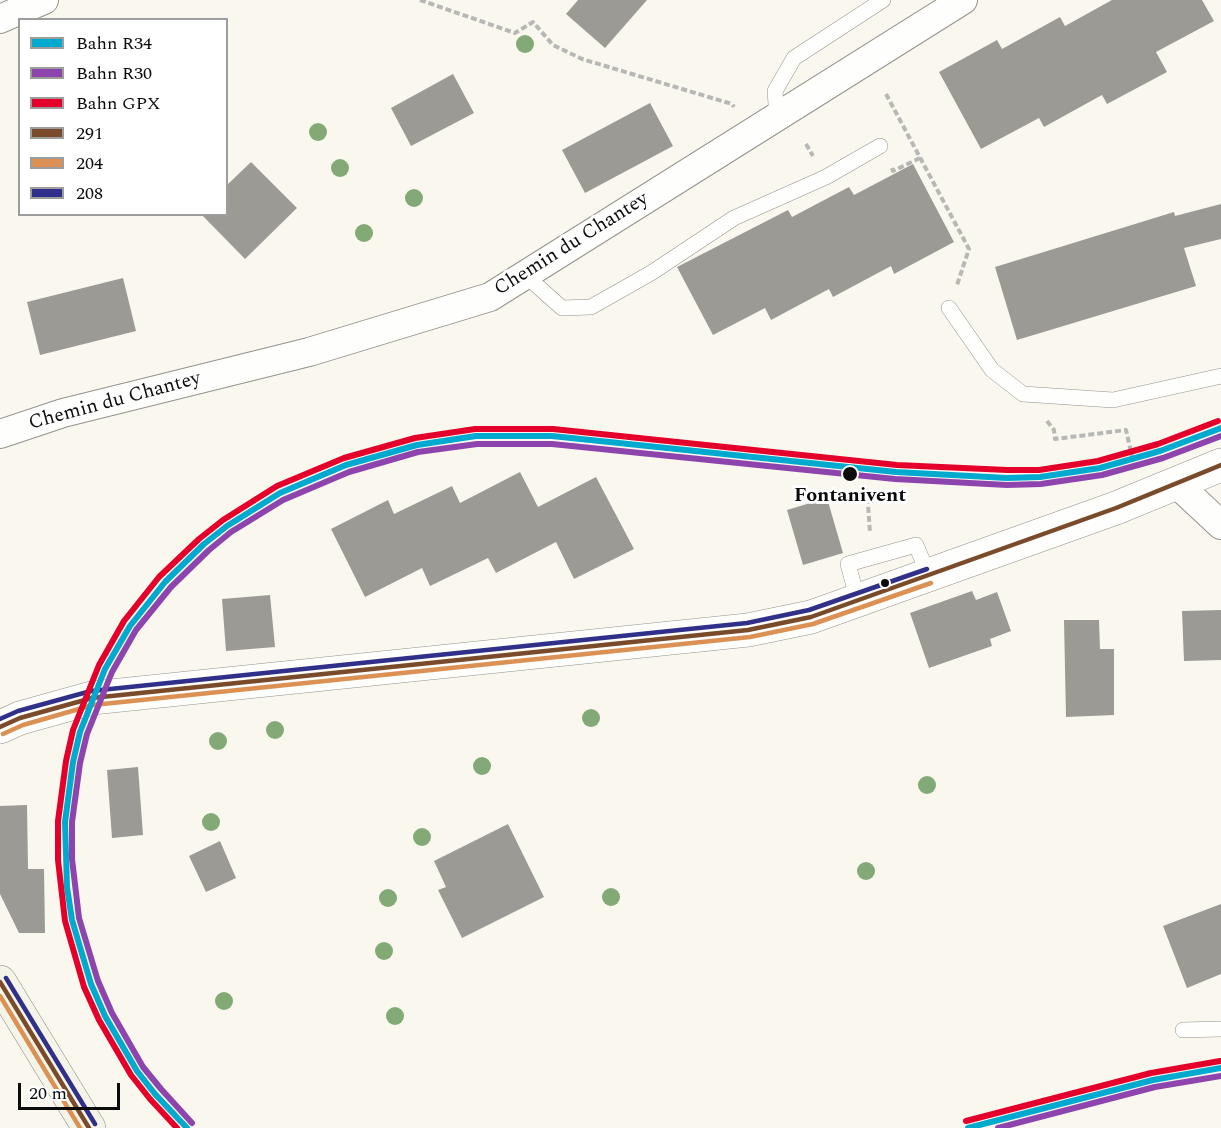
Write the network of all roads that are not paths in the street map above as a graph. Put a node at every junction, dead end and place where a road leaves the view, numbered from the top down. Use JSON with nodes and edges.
{"nodes":[{"id":1,"x":44,"y":0,"type":"edge"},
{"id":2,"x":883,"y":0,"type":"edge"},
{"id":3,"x":963,"y":0,"type":"edge"},
{"id":4,"x":0,"y":19,"type":"edge"},
{"id":5,"x":777,"y":117,"type":"junction"},
{"id":6,"x":880,"y":146,"type":"dead end"},
{"id":7,"x":525,"y":275,"type":"junction"},
{"id":8,"x":949,"y":308,"type":"road end"},
{"id":9,"x":1221,"y":376,"type":"edge"},
{"id":10,"x":0,"y":434,"type":"edge"},
{"id":11,"x":1221,"y":465,"type":"edge"},
{"id":12,"x":1177,"y":484,"type":"junction"},
{"id":13,"x":1221,"y":525,"type":"edge"},
{"id":14,"x":929,"y":576,"type":"junction"},
{"id":15,"x":858,"y":601,"type":"junction"},
{"id":16,"x":0,"y":727,"type":"edge"},
{"id":17,"x":0,"y":982,"type":"edge"},
{"id":18,"x":1221,"y":1029,"type":"edge"},
{"id":19,"x":1182,"y":1030,"type":"dead end"},
{"id":20,"x":89,"y":1128,"type":"edge"}],
"edges":[{"from":1,"to":4,"type":"street"},
{"from":2,"to":5,"type":"lane"},
{"from":3,"to":5,"type":"street","name":"Chemin du Chantey"},
{"from":5,"to":7,"type":"street","name":"Chemin du Chantey"},
{"from":6,"to":7,"type":"lane"},
{"from":7,"to":10,"type":"street","name":"Chemin du Chantey"},
{"from":8,"to":9,"type":"lane"},
{"from":11,"to":12,"type":"street"},
{"from":12,"to":13,"type":"street"},
{"from":12,"to":14,"type":"street"},
{"from":14,"to":15,"type":"street"},
{"from":14,"to":15,"type":"lane"},
{"from":15,"to":16,"type":"street"},
{"from":17,"to":20,"type":"main road"},
{"from":18,"to":19,"type":"lane"}]}
